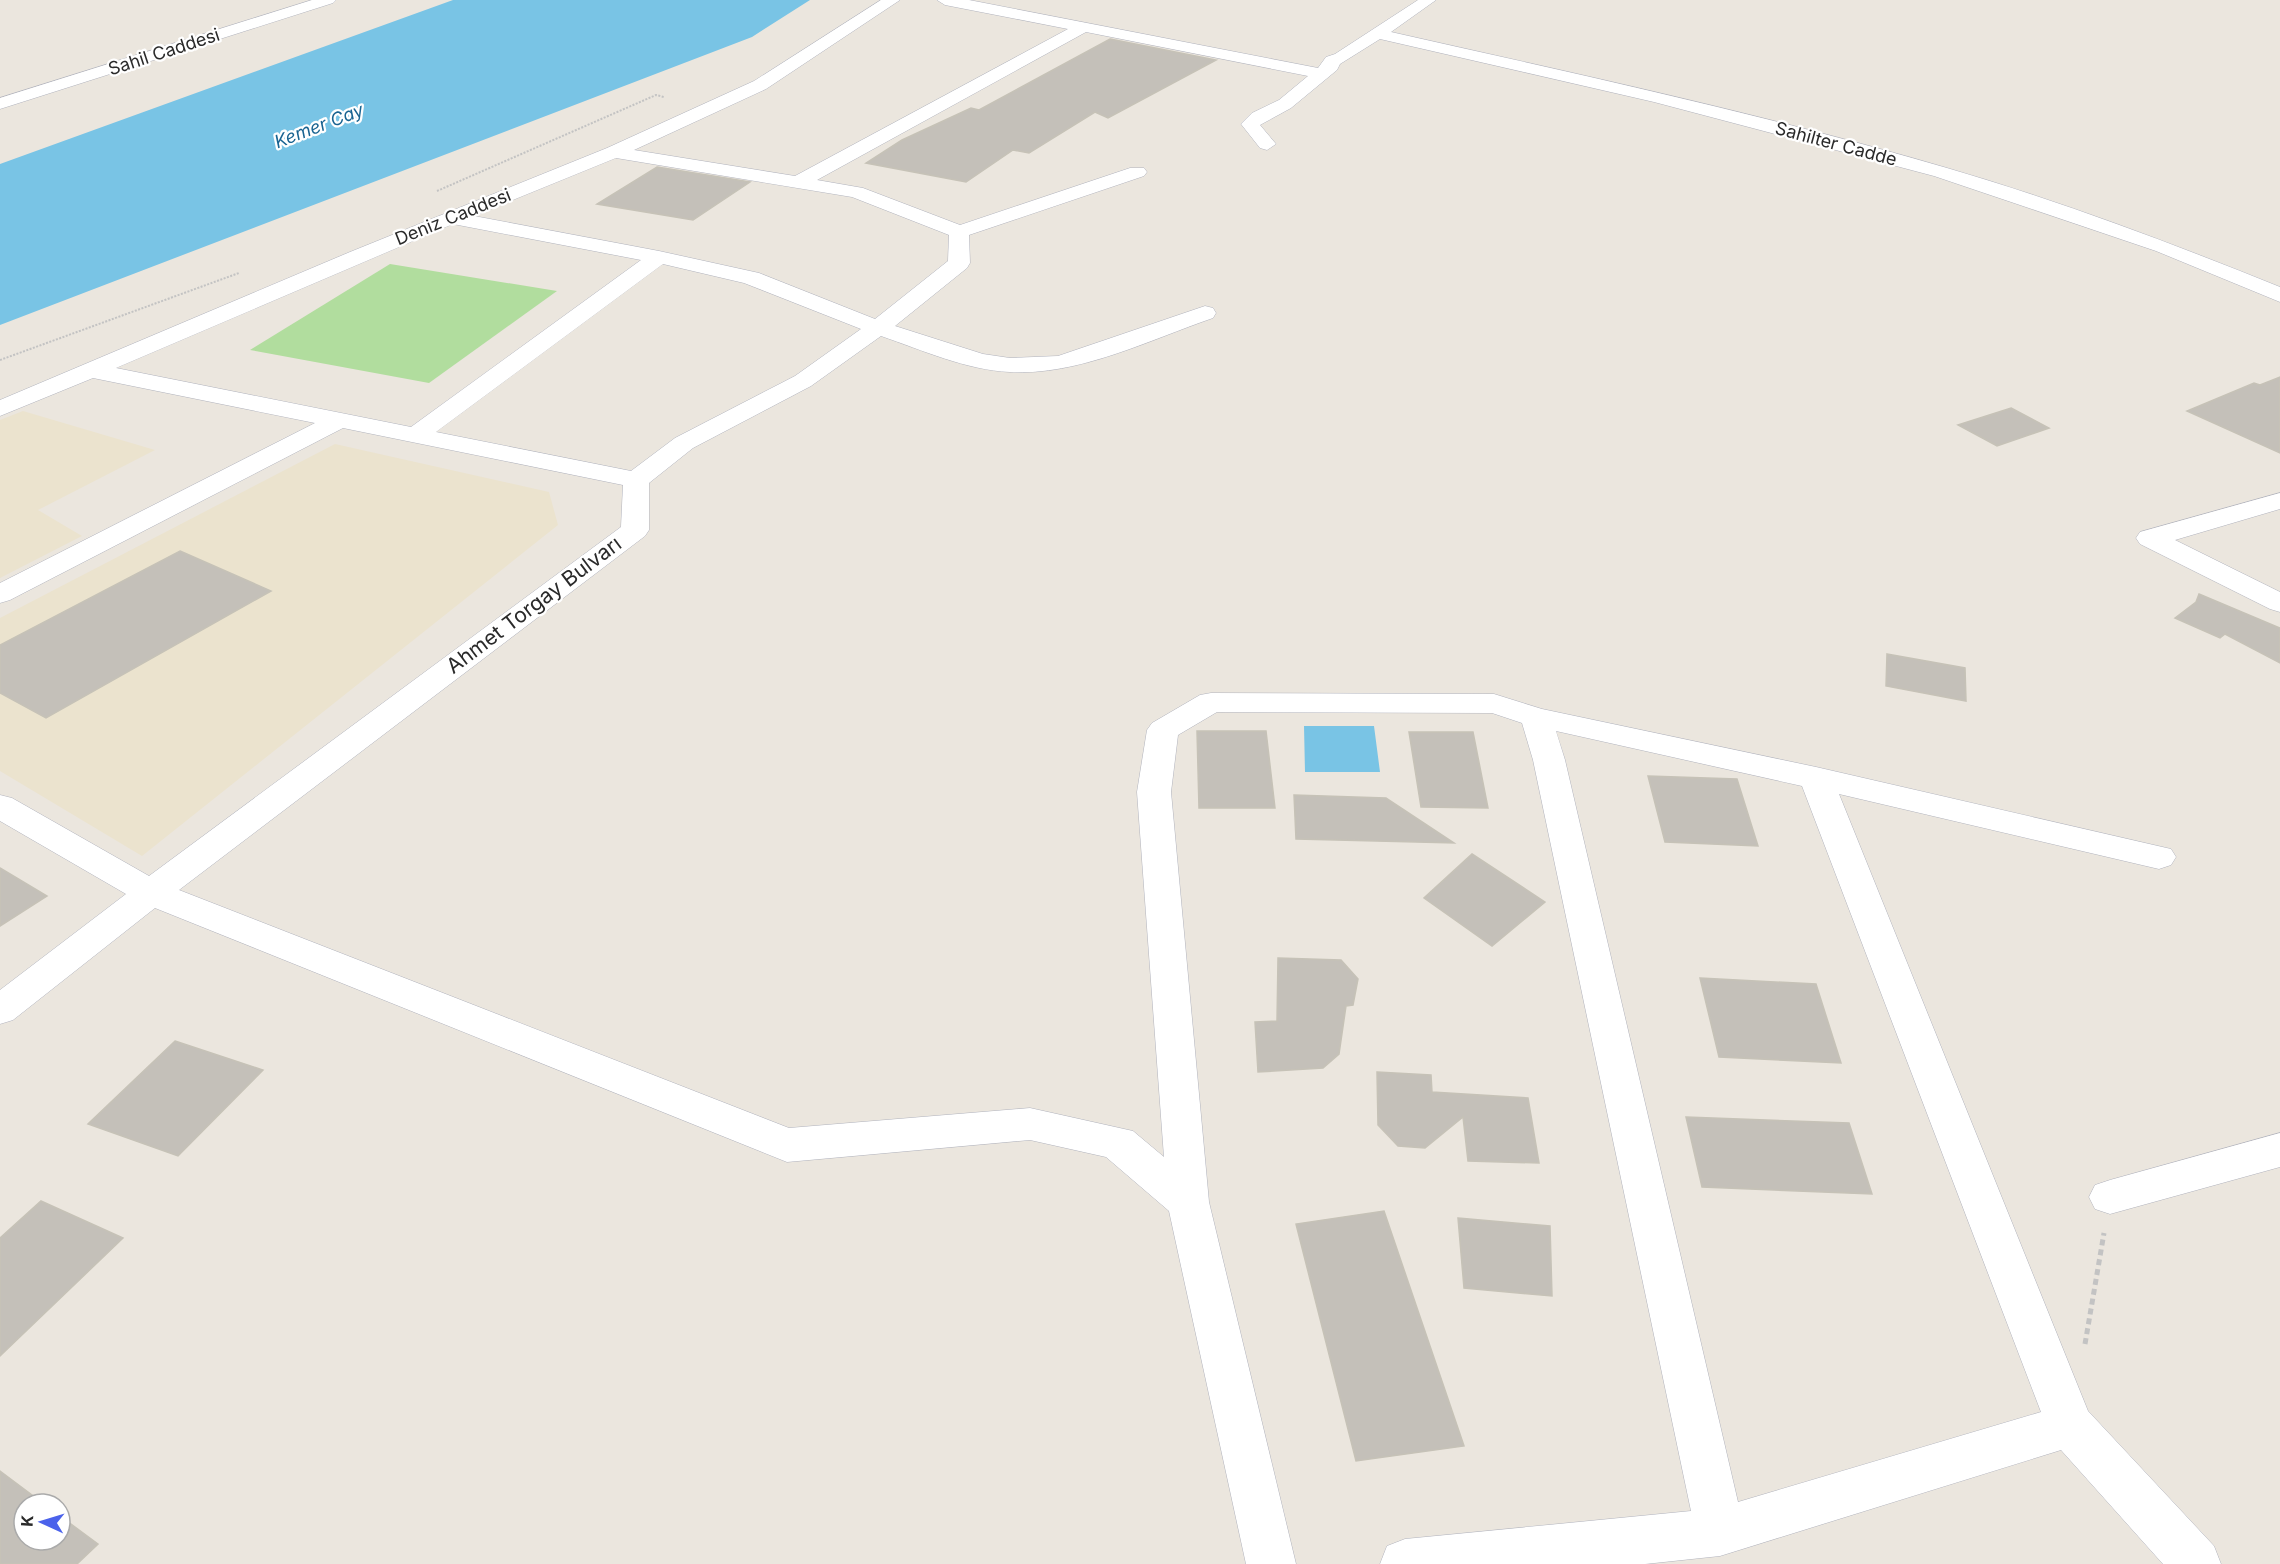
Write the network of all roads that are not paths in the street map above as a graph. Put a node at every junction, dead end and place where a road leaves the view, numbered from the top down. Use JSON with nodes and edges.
{"nodes":[{"id":1,"x":328,"y":0,"type":"edge"},
{"id":2,"x":892,"y":0,"type":"edge"},
{"id":3,"x":945,"y":0,"type":"edge"},
{"id":4,"x":1428,"y":0,"type":"edge"},
{"id":5,"x":1086,"y":26,"type":"junction"},
{"id":6,"x":1379,"y":34,"type":"junction"},
{"id":7,"x":1322,"y":74,"type":"junction"},
{"id":8,"x":0,"y":104,"type":"edge"},
{"id":9,"x":1267,"y":144,"type":"dead end"},
{"id":10,"x":614,"y":152,"type":"junction"},
{"id":11,"x":1137,"y":172,"type":"dead end"},
{"id":12,"x":797,"y":183,"type":"junction"},
{"id":13,"x":452,"y":218,"type":"junction"},
{"id":14,"x":958,"y":232,"type":"junction"},
{"id":15,"x":659,"y":257,"type":"junction"},
{"id":16,"x":2276,"y":288,"type":"edge"},
{"id":17,"x":1205,"y":313,"type":"dead end"},
{"id":18,"x":878,"y":328,"type":"junction"},
{"id":19,"x":90,"y":370,"type":"junction"},
{"id":20,"x":0,"y":409,"type":"edge"},
{"id":21,"x":340,"y":420,"type":"junction"},
{"id":22,"x":415,"y":436,"type":"junction"},
{"id":23,"x":636,"y":480,"type":"junction"},
{"id":24,"x":2280,"y":501,"type":"edge"},
{"id":25,"x":0,"y":594,"type":"edge"},
{"id":26,"x":2280,"y":603,"type":"edge"},
{"id":27,"x":1536,"y":717,"type":"junction"},
{"id":28,"x":1816,"y":778,"type":"junction"},
{"id":29,"x":0,"y":806,"type":"edge"},
{"id":30,"x":2159,"y":857,"type":"dead end"},
{"id":31,"x":151,"y":892,"type":"junction"},
{"id":32,"x":0,"y":1010,"type":"edge"},
{"id":33,"x":2280,"y":1150,"type":"edge"},
{"id":34,"x":2110,"y":1197,"type":"road end"},
{"id":35,"x":1188,"y":1202,"type":"junction"},
{"id":36,"x":2070,"y":1425,"type":"junction"},
{"id":37,"x":1720,"y":1532,"type":"junction"},
{"id":38,"x":1271,"y":1564,"type":"edge"},
{"id":39,"x":1405,"y":1564,"type":"edge"},
{"id":40,"x":2196,"y":1564,"type":"edge"}],
"edges":[{"from":1,"to":8,"type":"street","name":"Sahil Caddesi"},
{"from":2,"to":10,"type":"street","name":"Deniz Caddesi"},
{"from":3,"to":5,"type":"street"},
{"from":4,"to":6,"type":"street"},
{"from":5,"to":7,"type":"street"},
{"from":5,"to":12,"type":"street"},
{"from":6,"to":7,"type":"street"},
{"from":6,"to":16,"type":"street","name":"Sahilter Cadde"},
{"from":7,"to":9,"type":"street"},
{"from":10,"to":12,"type":"street"},
{"from":10,"to":13,"type":"street","name":"Deniz Caddesi"},
{"from":11,"to":14,"type":"street"},
{"from":12,"to":14,"type":"street"},
{"from":13,"to":15,"type":"street"},
{"from":13,"to":19,"type":"street","name":"Deniz Caddesi"},
{"from":14,"to":18,"type":"street"},
{"from":15,"to":18,"type":"street"},
{"from":15,"to":22,"type":"street"},
{"from":17,"to":18,"type":"street"},
{"from":18,"to":23,"type":"street"},
{"from":19,"to":20,"type":"street","name":"Deniz Caddesi"},
{"from":19,"to":21,"type":"street"},
{"from":21,"to":22,"type":"street"},
{"from":21,"to":25,"type":"street"},
{"from":22,"to":23,"type":"street"},
{"from":23,"to":31,"type":"street","name":"Ahmet Torgay Bulvarı"},
{"from":24,"to":26,"type":"street"},
{"from":27,"to":28,"type":"street"},
{"from":27,"to":35,"type":"street"},
{"from":27,"to":37,"type":"street"},
{"from":28,"to":30,"type":"street"},
{"from":28,"to":36,"type":"street"},
{"from":29,"to":31,"type":"street"},
{"from":31,"to":32,"type":"street"},
{"from":31,"to":35,"type":"street"},
{"from":33,"to":34,"type":"street"},
{"from":35,"to":38,"type":"street"},
{"from":36,"to":37,"type":"street"},
{"from":36,"to":40,"type":"street"},
{"from":37,"to":39,"type":"street"}]}
